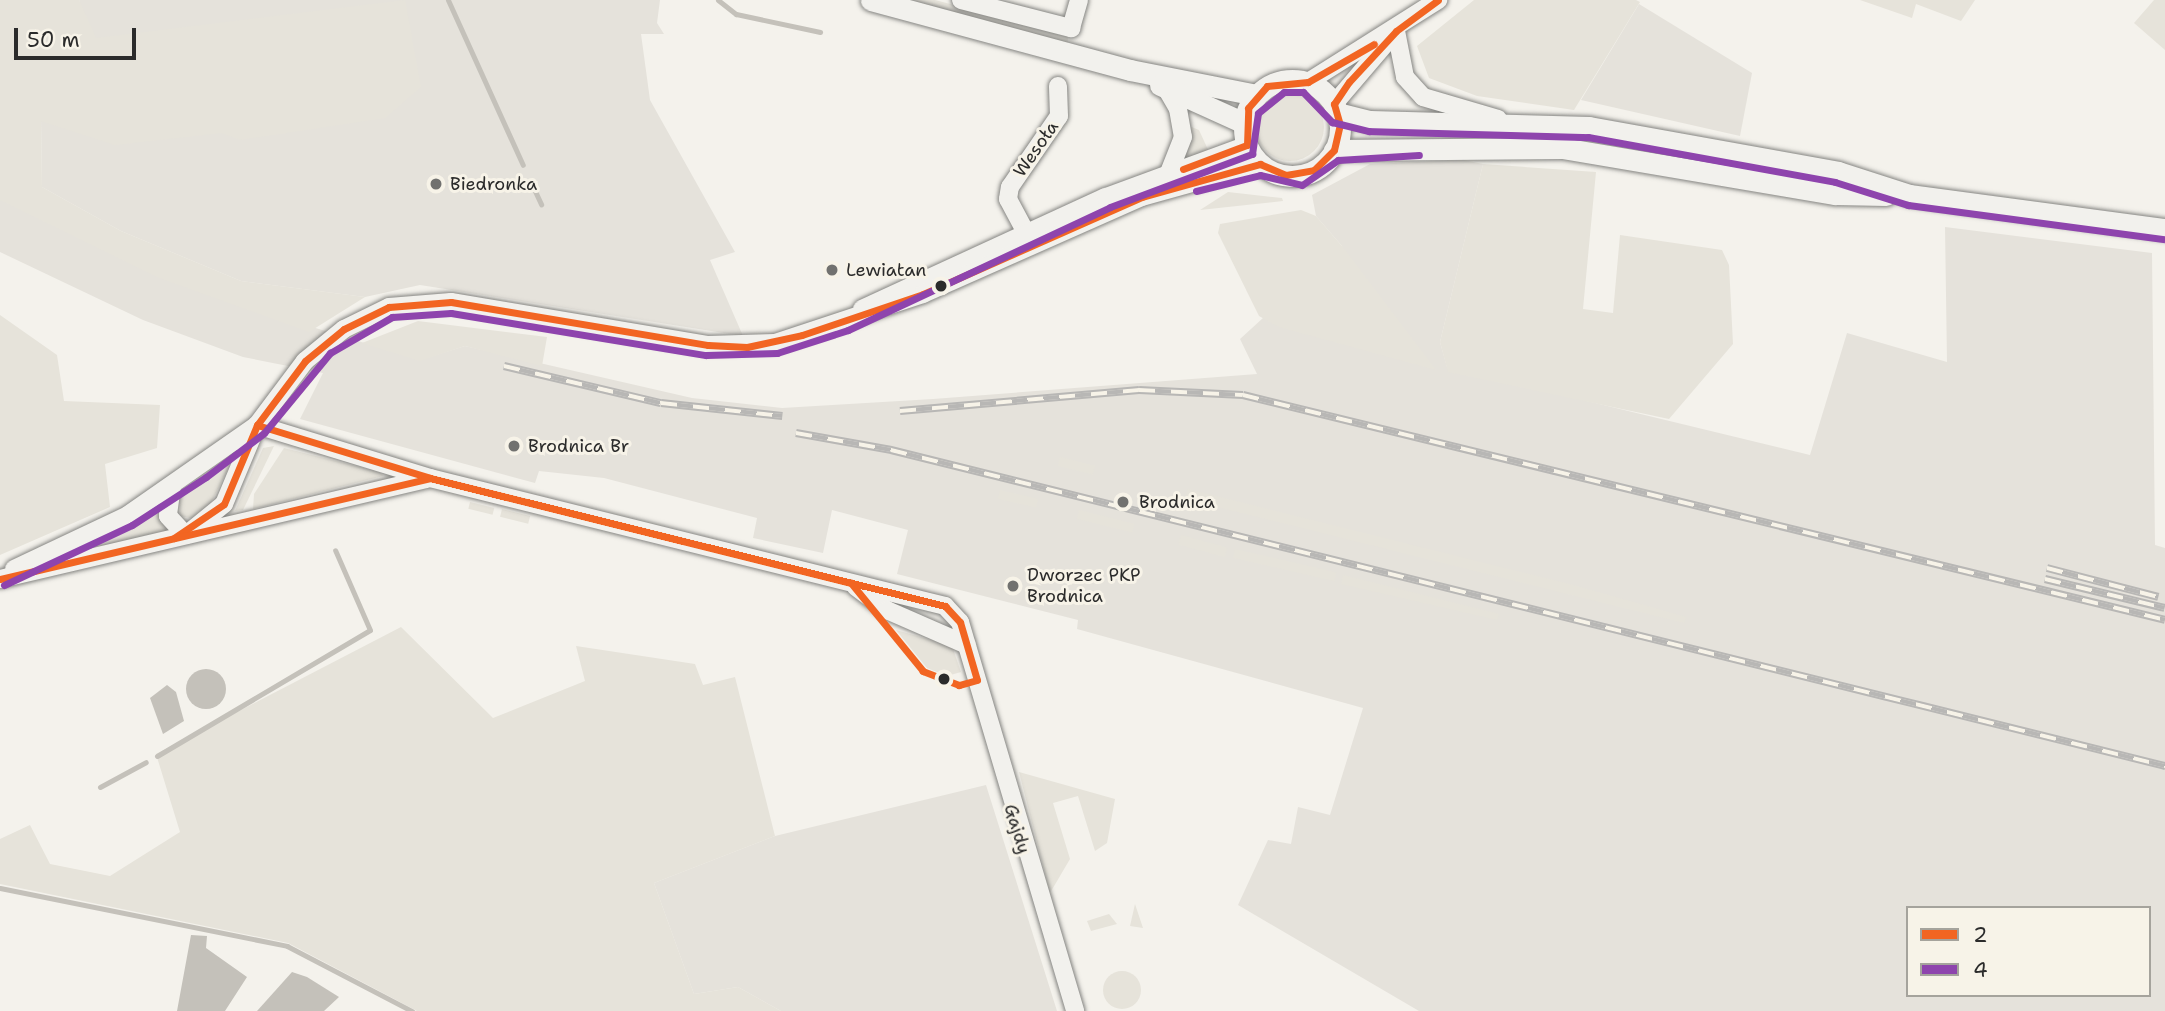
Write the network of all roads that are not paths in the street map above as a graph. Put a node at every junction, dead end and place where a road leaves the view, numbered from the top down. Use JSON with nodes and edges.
{"nodes":[{"id":1,"x":871,"y":0,"type":"edge"},
{"id":2,"x":961,"y":0,"type":"edge"},
{"id":3,"x":1079,"y":0,"type":"edge"},
{"id":4,"x":1438,"y":0,"type":"edge"},
{"id":5,"x":1396,"y":31,"type":"junction"},
{"id":6,"x":1130,"y":70,"type":"junction"},
{"id":7,"x":1308,"y":82,"type":"junction"},
{"id":8,"x":1058,"y":86,"type":"dead end"},
{"id":9,"x":1166,"y":88,"type":"junction"},
{"id":10,"x":1256,"y":95,"type":"junction"},
{"id":11,"x":1335,"y":108,"type":"junction"},
{"id":12,"x":1244,"y":123,"type":"junction"},
{"id":13,"x":1518,"y":124,"type":"junction"},
{"id":14,"x":1247,"y":145,"type":"junction"},
{"id":15,"x":1334,"y":150,"type":"junction"},
{"id":16,"x":1260,"y":164,"type":"junction"},
{"id":17,"x":1168,"y":175,"type":"junction"},
{"id":18,"x":1909,"y":195,"type":"junction"},
{"id":19,"x":2165,"y":229,"type":"edge"},
{"id":20,"x":1030,"y":240,"type":"junction"},
{"id":21,"x":257,"y":425,"type":"junction"},
{"id":22,"x":430,"y":478,"type":"junction"},
{"id":23,"x":172,"y":486,"type":"junction"},
{"id":24,"x":186,"y":535,"type":"junction"},
{"id":25,"x":0,"y":577,"type":"edge"},
{"id":26,"x":1075,"y":1011,"type":"edge"}],
"edges":[{"from":1,"to":6,"type":"main road"},
{"from":2,"to":3,"type":"street"},
{"from":4,"to":5,"type":"street"},
{"from":5,"to":7,"type":"street"},
{"from":5,"to":11,"type":"street"},
{"from":5,"to":13,"type":"street"},
{"from":6,"to":9,"type":"main road"},
{"from":6,"to":10,"type":"main road"},
{"from":7,"to":10,"type":"main road"},
{"from":7,"to":11,"type":"main road"},
{"from":8,"to":20,"type":"street","name":"Wesoła"},
{"from":9,"to":12,"type":"main road"},
{"from":9,"to":17,"type":"street"},
{"from":10,"to":12,"type":"main road"},
{"from":11,"to":13,"type":"main road"},
{"from":11,"to":15,"type":"main road"},
{"from":12,"to":14,"type":"main road"},
{"from":13,"to":18,"type":"main road"},
{"from":14,"to":16,"type":"main road"},
{"from":14,"to":17,"type":"street"},
{"from":15,"to":16,"type":"main road"},
{"from":15,"to":18,"type":"main road"},
{"from":16,"to":20,"type":"street"},
{"from":17,"to":20,"type":"street"},
{"from":18,"to":19,"type":"main road"},
{"from":20,"to":21,"type":"street"},
{"from":21,"to":22,"type":"street"},
{"from":21,"to":23,"type":"street"},
{"from":21,"to":24,"type":"street"},
{"from":22,"to":24,"type":"street"},
{"from":22,"to":26,"type":"street","name":"Gajdy"},
{"from":23,"to":24,"type":"street"},
{"from":23,"to":25,"type":"street"},
{"from":24,"to":25,"type":"street"}]}
